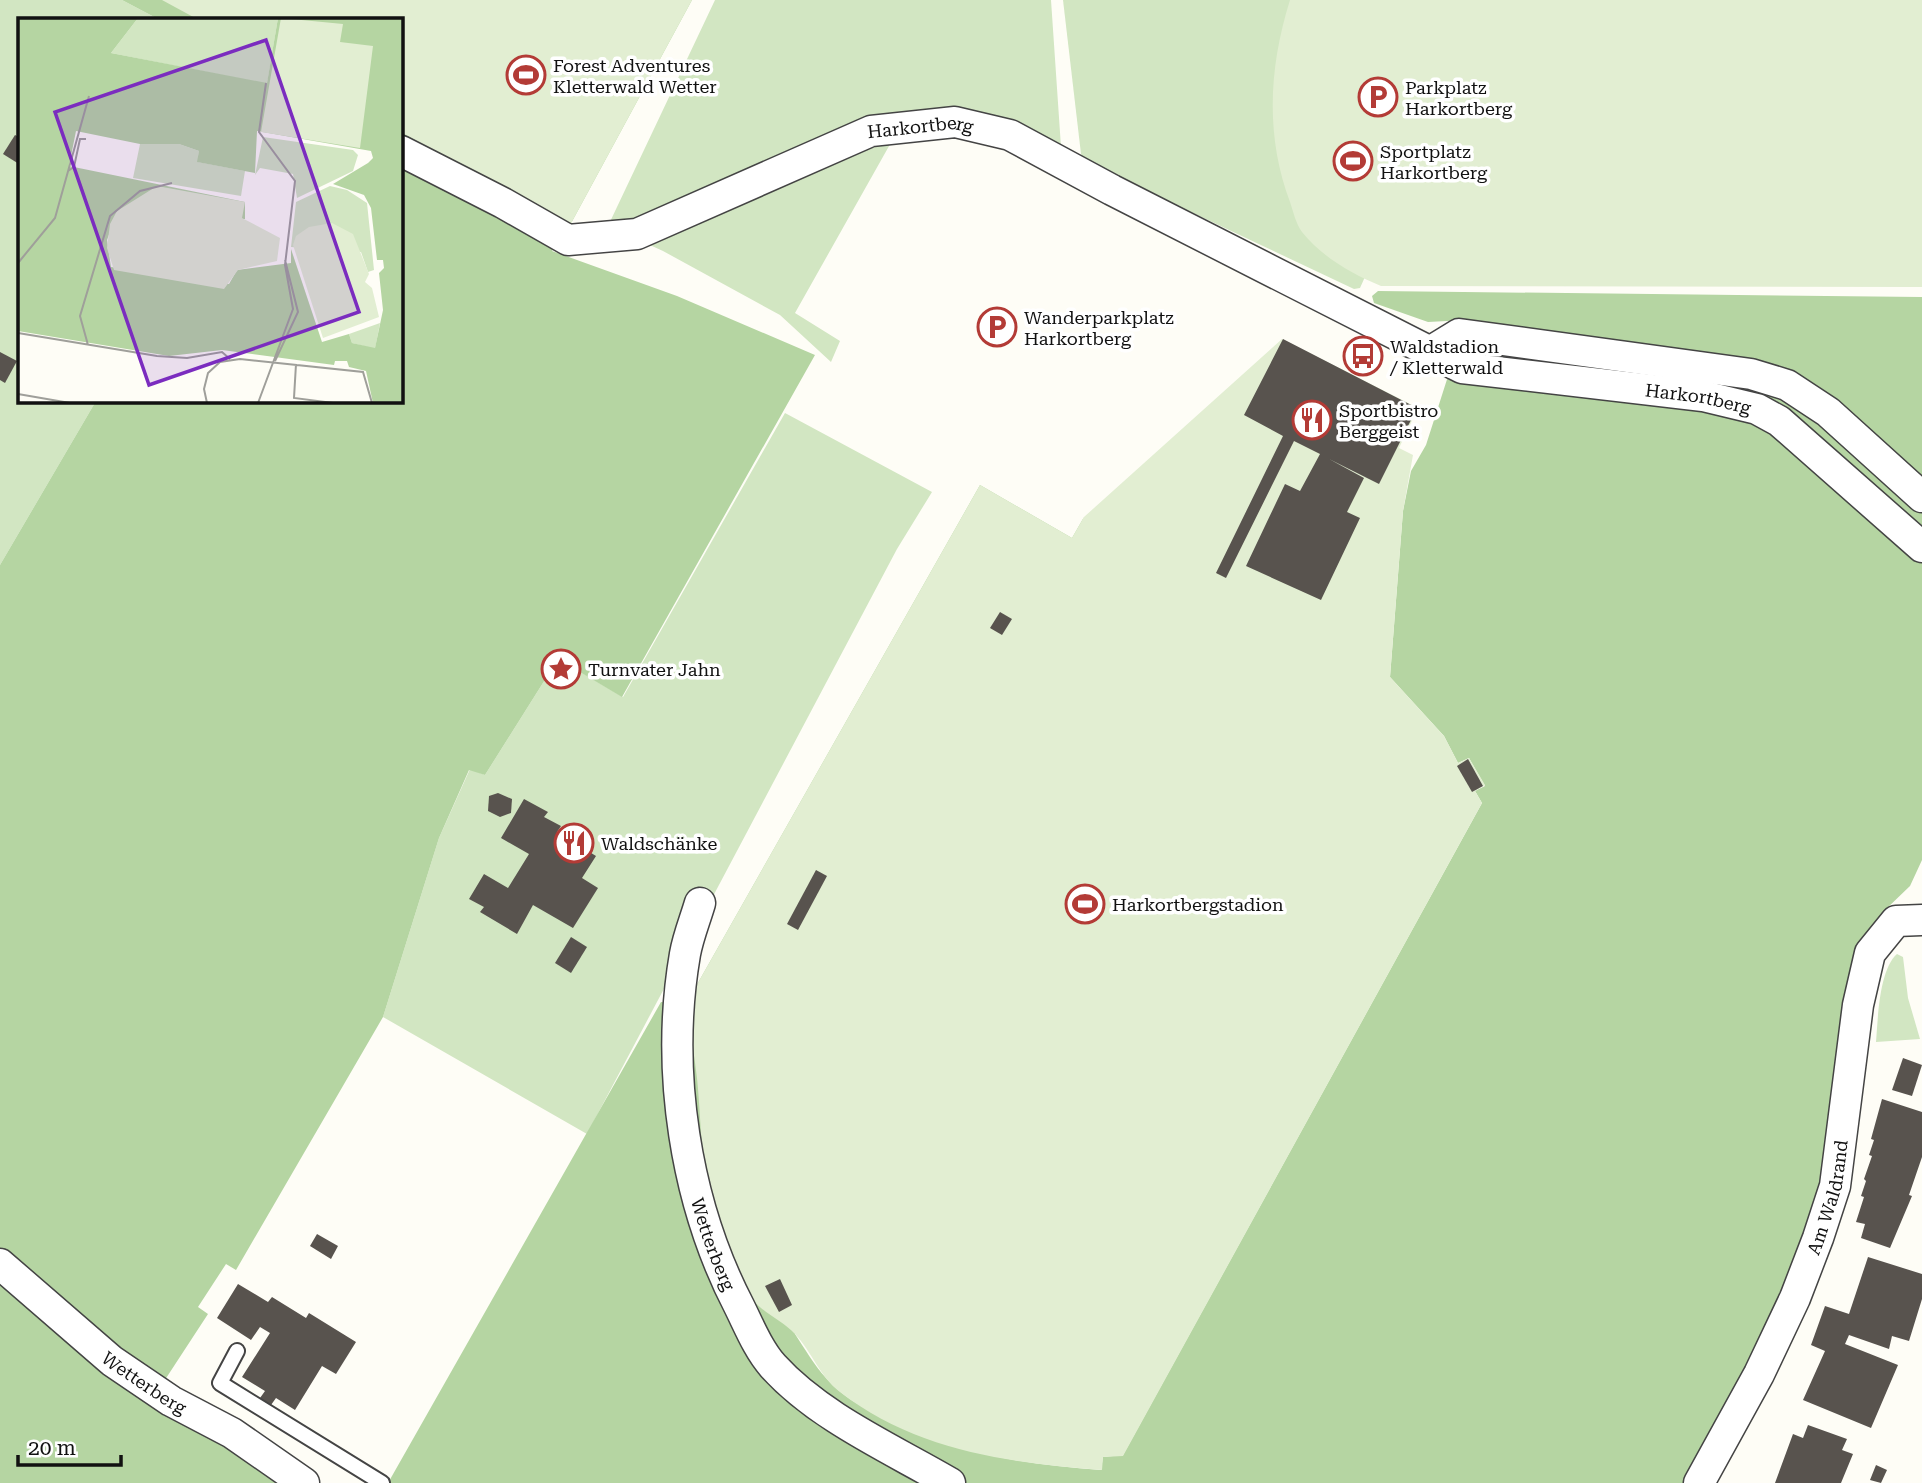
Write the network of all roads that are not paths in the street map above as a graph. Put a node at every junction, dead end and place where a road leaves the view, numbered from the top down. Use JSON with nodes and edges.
{"nodes":[{"id":1,"x":402,"y":152,"type":"edge"},
{"id":2,"x":1428,"y":353,"type":"junction"},
{"id":3,"x":1922,"y":497,"type":"edge"},
{"id":4,"x":1922,"y":547,"type":"edge"},
{"id":5,"x":700,"y":903,"type":"dead end"},
{"id":6,"x":1922,"y":920,"type":"edge"},
{"id":7,"x":0,"y":1264,"type":"edge"},
{"id":8,"x":237,"y":1351,"type":"dead end"},
{"id":9,"x":304,"y":1483,"type":"edge"},
{"id":10,"x":382,"y":1483,"type":"edge"},
{"id":11,"x":950,"y":1483,"type":"edge"},
{"id":12,"x":1699,"y":1483,"type":"edge"}],
"edges":[{"from":1,"to":2,"type":"street","name":"Harkortberg"},
{"from":2,"to":3,"type":"street","name":"Harkortberg"},
{"from":2,"to":4,"type":"street","name":"Harkortberg"},
{"from":5,"to":11,"type":"street","name":"Wetterberg"},
{"from":6,"to":12,"type":"street","name":"Am Waldrand"},
{"from":7,"to":9,"type":"street","name":"Wetterberg"},
{"from":8,"to":10,"type":"lane"}]}
